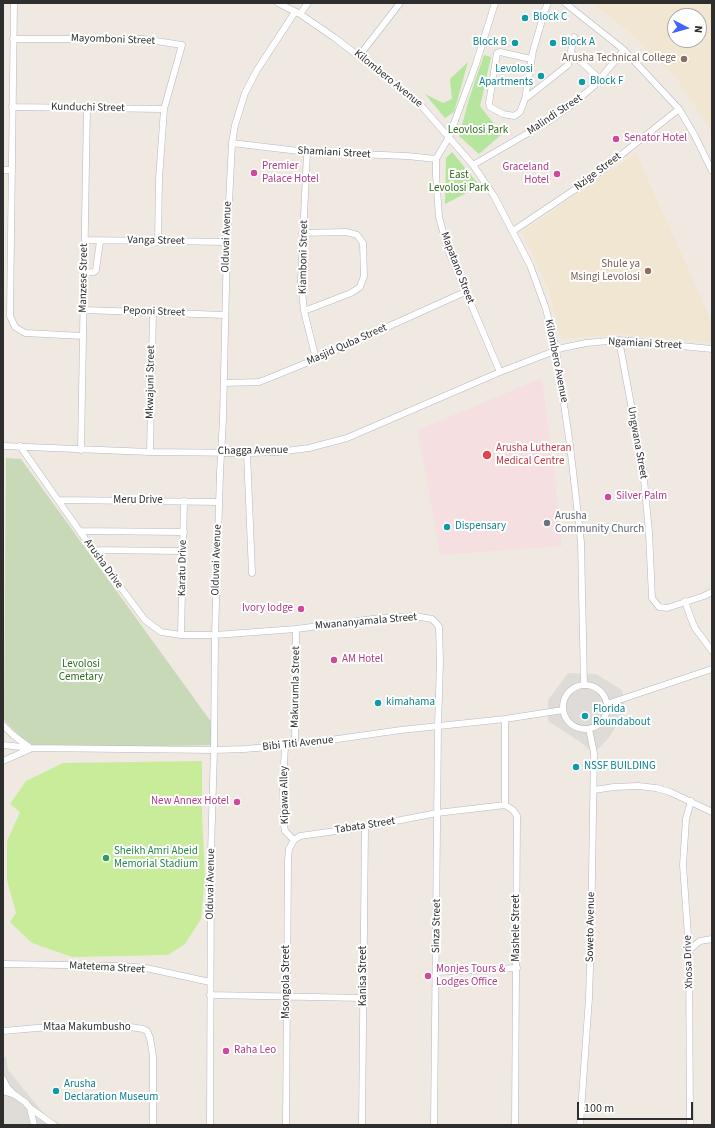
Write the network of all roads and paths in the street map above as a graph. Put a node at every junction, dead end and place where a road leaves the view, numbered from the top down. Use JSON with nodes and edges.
{"nodes":[{"id":1,"x":14,"y":3,"type":"edge"},
{"id":2,"x":278,"y":3,"type":"edge"},
{"id":3,"x":308,"y":3,"type":"edge"},
{"id":4,"x":400,"y":3,"type":"edge"},
{"id":5,"x":495,"y":3,"type":"edge"},
{"id":6,"x":548,"y":3,"type":"edge"},
{"id":7,"x":565,"y":3,"type":"edge"},
{"id":8,"x":297,"y":13,"type":"junction"},
{"id":9,"x":574,"y":37,"type":"dead end"},
{"id":10,"x":13,"y":39,"type":"junction"},
{"id":11,"x":624,"y":50,"type":"junction"},
{"id":12,"x":571,"y":53,"type":"junction"},
{"id":13,"x":360,"y":56,"type":"junction"},
{"id":14,"x":532,"y":59,"type":"junction"},
{"id":15,"x":600,"y":80,"type":"junction"},
{"id":16,"x":525,"y":99,"type":"junction"},
{"id":17,"x":12,"y":107,"type":"junction"},
{"id":18,"x":87,"y":107,"type":"junction"},
{"id":19,"x":164,"y":109,"type":"junction"},
{"id":20,"x":679,"y":109,"type":"junction"},
{"id":21,"x":449,"y":137,"type":"junction"},
{"id":22,"x":232,"y":143,"type":"junction"},
{"id":23,"x":307,"y":152,"type":"junction"},
{"id":24,"x":436,"y":159,"type":"junction"},
{"id":25,"x":472,"y":165,"type":"junction"},
{"id":26,"x":3,"y":170,"type":"edge"},
{"id":27,"x":12,"y":170,"type":"junction"},
{"id":28,"x":712,"y":171,"type":"edge"},
{"id":29,"x":513,"y":231,"type":"junction"},
{"id":30,"x":302,"y":233,"type":"junction"},
{"id":31,"x":3,"y":240,"type":"edge"},
{"id":32,"x":11,"y":240,"type":"junction"},
{"id":33,"x":85,"y":240,"type":"junction"},
{"id":34,"x":100,"y":241,"type":"junction"},
{"id":35,"x":158,"y":242,"type":"junction"},
{"id":36,"x":227,"y":242,"type":"junction"},
{"id":37,"x":84,"y":273,"type":"junction"},
{"id":38,"x":466,"y":292,"type":"junction"},
{"id":39,"x":84,"y":310,"type":"junction"},
{"id":40,"x":304,"y":311,"type":"junction"},
{"id":41,"x":153,"y":312,"type":"junction"},
{"id":42,"x":225,"y":315,"type":"junction"},
{"id":43,"x":83,"y":336,"type":"junction"},
{"id":44,"x":619,"y":340,"type":"junction"},
{"id":45,"x":712,"y":349,"type":"edge"},
{"id":46,"x":556,"y":350,"type":"junction"},
{"id":47,"x":316,"y":359,"type":"junction"},
{"id":48,"x":500,"y":372,"type":"junction"},
{"id":49,"x":224,"y":383,"type":"junction"},
{"id":50,"x":3,"y":446,"type":"edge"},
{"id":51,"x":20,"y":446,"type":"junction"},
{"id":52,"x":81,"y":450,"type":"junction"},
{"id":53,"x":150,"y":452,"type":"junction"},
{"id":54,"x":222,"y":452,"type":"junction"},
{"id":55,"x":247,"y":453,"type":"junction"},
{"id":56,"x":58,"y":500,"type":"junction"},
{"id":57,"x":184,"y":501,"type":"junction"},
{"id":58,"x":219,"y":502,"type":"junction"},
{"id":59,"x":80,"y":531,"type":"junction"},
{"id":60,"x":184,"y":532,"type":"junction"},
{"id":61,"x":93,"y":550,"type":"junction"},
{"id":62,"x":183,"y":551,"type":"junction"},
{"id":63,"x":252,"y":574,"type":"dead end"},
{"id":64,"x":712,"y":592,"type":"edge"},
{"id":65,"x":685,"y":601,"type":"junction"},
{"id":66,"x":296,"y":629,"type":"junction"},
{"id":67,"x":181,"y":635,"type":"junction"},
{"id":68,"x":214,"y":635,"type":"junction"},
{"id":69,"x":712,"y":651,"type":"edge"},
{"id":70,"x":712,"y":669,"type":"edge"},
{"id":71,"x":584,"y":685,"type":"junction"},
{"id":72,"x":607,"y":704,"type":"junction"},
{"id":73,"x":563,"y":710,"type":"junction"},
{"id":74,"x":505,"y":719,"type":"junction"},
{"id":75,"x":3,"y":725,"type":"edge"},
{"id":76,"x":438,"y":726,"type":"junction"},
{"id":77,"x":589,"y":729,"type":"junction"},
{"id":78,"x":3,"y":745,"type":"edge"},
{"id":79,"x":295,"y":745,"type":"junction"},
{"id":80,"x":285,"y":746,"type":"junction"},
{"id":81,"x":31,"y":748,"type":"junction"},
{"id":82,"x":214,"y":750,"type":"junction"},
{"id":83,"x":3,"y":761,"type":"edge"},
{"id":84,"x":594,"y":790,"type":"junction"},
{"id":85,"x":690,"y":800,"type":"junction"},
{"id":86,"x":505,"y":805,"type":"junction"},
{"id":87,"x":712,"y":812,"type":"edge"},
{"id":88,"x":437,"y":813,"type":"junction"},
{"id":89,"x":365,"y":827,"type":"junction"},
{"id":90,"x":294,"y":840,"type":"junction"},
{"id":91,"x":712,"y":938,"type":"edge"},
{"id":92,"x":689,"y":950,"type":"junction"},
{"id":93,"x":3,"y":964,"type":"edge"},
{"id":94,"x":517,"y":968,"type":"junction"},
{"id":95,"x":436,"y":972,"type":"junction"},
{"id":96,"x":210,"y":982,"type":"junction"},
{"id":97,"x":210,"y":995,"type":"junction"},
{"id":98,"x":287,"y":997,"type":"junction"},
{"id":99,"x":363,"y":998,"type":"junction"},
{"id":100,"x":3,"y":1031,"type":"edge"},
{"id":101,"x":3,"y":1079,"type":"edge"},
{"id":102,"x":3,"y":1091,"type":"edge"},
{"id":103,"x":15,"y":1095,"type":"junction"},
{"id":104,"x":30,"y":1108,"type":"junction"},
{"id":105,"x":34,"y":1125,"type":"edge"},
{"id":106,"x":54,"y":1125,"type":"edge"},
{"id":107,"x":153,"y":1125,"type":"edge"},
{"id":108,"x":210,"y":1125,"type":"edge"},
{"id":109,"x":286,"y":1125,"type":"edge"},
{"id":110,"x":362,"y":1125,"type":"edge"},
{"id":111,"x":434,"y":1125,"type":"edge"},
{"id":112,"x":514,"y":1125,"type":"edge"},
{"id":113,"x":580,"y":1125,"type":"edge"},
{"id":114,"x":690,"y":1125,"type":"edge"}],
"edges":[{"from":1,"to":10,"type":"street"},
{"from":2,"to":8,"type":"street","name":"Kilombero Avenue"},
{"from":3,"to":8,"type":"street","name":"Olduvai Avenue"},
{"from":4,"to":13,"type":"street"},
{"from":5,"to":21,"type":"street"},
{"from":6,"to":14,"type":"street"},
{"from":7,"to":11,"type":"street"},
{"from":8,"to":13,"type":"street","name":"Kilombero Avenue"},
{"from":8,"to":22,"type":"street","name":"Olduvai Avenue"},
{"from":9,"to":12,"type":"street"},
{"from":10,"to":17,"type":"street"},
{"from":10,"to":19,"type":"street","name":"Mayomboni Street"},
{"from":11,"to":15,"type":"street","name":"Malindi Street"},
{"from":11,"to":20,"type":"street"},
{"from":12,"to":15,"type":"street"},
{"from":12,"to":16,"type":"street"},
{"from":13,"to":21,"type":"street","name":"Kilombero Avenue"},
{"from":14,"to":16,"type":"street"},
{"from":14,"to":16,"type":"street"},
{"from":15,"to":25,"type":"street","name":"Malindi Street"},
{"from":17,"to":18,"type":"street","name":"Kunduchi Street"},
{"from":17,"to":27,"type":"street"},
{"from":18,"to":19,"type":"street","name":"Kunduchi Street"},
{"from":18,"to":33,"type":"street","name":"Manzese Street"},
{"from":19,"to":35,"type":"street","name":"Mayomboni Street"},
{"from":20,"to":28,"type":"street"},
{"from":20,"to":29,"type":"street","name":"Nzige Street"},
{"from":21,"to":24,"type":"street"},
{"from":21,"to":25,"type":"street","name":"Kilombero Avenue"},
{"from":22,"to":23,"type":"street","name":"Shamiani Street"},
{"from":22,"to":36,"type":"street","name":"Olduvai Avenue"},
{"from":23,"to":24,"type":"street","name":"Shamiani Street"},
{"from":23,"to":30,"type":"street","name":"Kiamboni Street"},
{"from":24,"to":38,"type":"street","name":"Mapatano Street"},
{"from":25,"to":29,"type":"street","name":"Kilombero Avenue"},
{"from":26,"to":27,"type":"street"},
{"from":27,"to":32,"type":"street"},
{"from":29,"to":46,"type":"street","name":"Kilombero Avenue"},
{"from":30,"to":40,"type":"street","name":"Kiamboni Street"},
{"from":30,"to":40,"type":"street"},
{"from":31,"to":32,"type":"street"},
{"from":32,"to":43,"type":"street"},
{"from":33,"to":34,"type":"street","name":"Vanga Street"},
{"from":33,"to":37,"type":"street","name":"Manzese Street"},
{"from":34,"to":35,"type":"street","name":"Vanga Street"},
{"from":34,"to":37,"type":"street"},
{"from":35,"to":36,"type":"street","name":"Vanga Street"},
{"from":36,"to":42,"type":"street","name":"Olduvai Avenue"},
{"from":37,"to":39,"type":"street","name":"Manzese Street"},
{"from":38,"to":47,"type":"street","name":"Masjid Quba Street"},
{"from":38,"to":48,"type":"street","name":"Mapatano Street"},
{"from":39,"to":41,"type":"street","name":"Peponi Street"},
{"from":39,"to":43,"type":"street","name":"Manzese Street"},
{"from":40,"to":47,"type":"street","name":"Kiamboni Street"},
{"from":41,"to":42,"type":"street","name":"Peponi Street"},
{"from":41,"to":53,"type":"street","name":"Mkwajuni Street"},
{"from":42,"to":49,"type":"street","name":"Olduvai Avenue"},
{"from":43,"to":52,"type":"street","name":"Manzese Street"},
{"from":44,"to":45,"type":"street","name":"Ngamiani Street"},
{"from":44,"to":46,"type":"street","name":"Ngamiani Street"},
{"from":44,"to":65,"type":"street","name":"Ungwana Street"},
{"from":46,"to":48,"type":"street","name":"Chagga Avenue"},
{"from":46,"to":71,"type":"street","name":"Kilombero Avenue"},
{"from":47,"to":49,"type":"street","name":"Masjid Quba Street"},
{"from":48,"to":55,"type":"street","name":"Chagga Avenue"},
{"from":49,"to":54,"type":"street","name":"Olduvai Avenue"},
{"from":50,"to":51,"type":"street","name":"Chagga Avenue"},
{"from":51,"to":52,"type":"street","name":"Chagga Avenue"},
{"from":51,"to":56,"type":"street","name":"Arusha Drive"},
{"from":52,"to":53,"type":"street","name":"Chagga Avenue"},
{"from":53,"to":54,"type":"street","name":"Chagga Avenue"},
{"from":54,"to":55,"type":"street","name":"Chagga Avenue"},
{"from":54,"to":58,"type":"street","name":"Olduvai Avenue"},
{"from":55,"to":63,"type":"street"},
{"from":56,"to":57,"type":"street","name":"Meru Drive"},
{"from":56,"to":59,"type":"street","name":"Arusha Drive"},
{"from":57,"to":58,"type":"street","name":"Meru Drive"},
{"from":57,"to":60,"type":"street","name":"Karatu Drive"},
{"from":58,"to":68,"type":"street","name":"Olduvai Avenue"},
{"from":59,"to":60,"type":"street"},
{"from":59,"to":61,"type":"street","name":"Arusha Drive"},
{"from":60,"to":62,"type":"street","name":"Karatu Drive"},
{"from":61,"to":62,"type":"street"},
{"from":61,"to":67,"type":"street","name":"Arusha Drive"},
{"from":62,"to":67,"type":"street","name":"Karatu Drive"},
{"from":64,"to":65,"type":"street","name":"Ungwana Street"},
{"from":65,"to":69,"type":"street"},
{"from":66,"to":68,"type":"street","name":"Mwananyamala Street"},
{"from":66,"to":76,"type":"street","name":"Mwananyamala Street"},
{"from":66,"to":79,"type":"street","name":"Makurumla Street"},
{"from":67,"to":68,"type":"street","name":"Arusha Drive"},
{"from":68,"to":82,"type":"street","name":"Olduvai Avenue"},
{"from":70,"to":72,"type":"street"},
{"from":71,"to":72,"type":"street"},
{"from":71,"to":73,"type":"street"},
{"from":72,"to":77,"type":"street"},
{"from":73,"to":74,"type":"street","name":"Bibi Titi Avenue"},
{"from":73,"to":77,"type":"street"},
{"from":74,"to":76,"type":"street","name":"Bibi Titi Avenue"},
{"from":74,"to":86,"type":"street"},
{"from":75,"to":81,"type":"street"},
{"from":76,"to":79,"type":"street","name":"Bibi Titi Avenue"},
{"from":76,"to":88,"type":"street","name":"Sinza Street"},
{"from":77,"to":84,"type":"street","name":"Soweto Avenue"},
{"from":78,"to":81,"type":"street","name":"Bibi Titi Avenue"},
{"from":79,"to":80,"type":"street","name":"Bibi Titi Avenue"},
{"from":80,"to":82,"type":"street","name":"Bibi Titi Avenue"},
{"from":80,"to":90,"type":"street","name":"Kipawa Alley"},
{"from":81,"to":82,"type":"street","name":"Bibi Titi Avenue"},
{"from":81,"to":83,"type":"street"},
{"from":82,"to":96,"type":"street","name":"Olduvai Avenue"},
{"from":84,"to":85,"type":"street"},
{"from":84,"to":113,"type":"street","name":"Soweto Avenue"},
{"from":85,"to":87,"type":"street"},
{"from":85,"to":92,"type":"street","name":"Xhosa Drive"},
{"from":86,"to":88,"type":"street"},
{"from":86,"to":94,"type":"street","name":"Mashele Street"},
{"from":88,"to":89,"type":"street","name":"Tabata Street"},
{"from":88,"to":95,"type":"street","name":"Sinza Street"},
{"from":89,"to":90,"type":"street","name":"Tabata Street"},
{"from":89,"to":99,"type":"street","name":"Kanisa Street"},
{"from":90,"to":98,"type":"street","name":"Msongola Street"},
{"from":91,"to":92,"type":"street"},
{"from":92,"to":114,"type":"street","name":"Xhosa Drive"},
{"from":93,"to":96,"type":"street","name":"Matetema Street"},
{"from":94,"to":95,"type":"street"},
{"from":94,"to":112,"type":"street","name":"Mashele Street"},
{"from":95,"to":111,"type":"street","name":"Sinza Street"},
{"from":96,"to":97,"type":"street","name":"Olduvai Avenue"},
{"from":97,"to":98,"type":"street"},
{"from":97,"to":108,"type":"street","name":"Olduvai Avenue"},
{"from":98,"to":99,"type":"street"},
{"from":98,"to":109,"type":"street","name":"Msongola Street"},
{"from":99,"to":110,"type":"street","name":"Kanisa Street"},
{"from":100,"to":107,"type":"street","name":"Mtaa Makumbusho"},
{"from":101,"to":103,"type":"street"},
{"from":102,"to":103,"type":"street"},
{"from":103,"to":104,"type":"street"},
{"from":104,"to":105,"type":"street"},
{"from":104,"to":106,"type":"street"}]}
